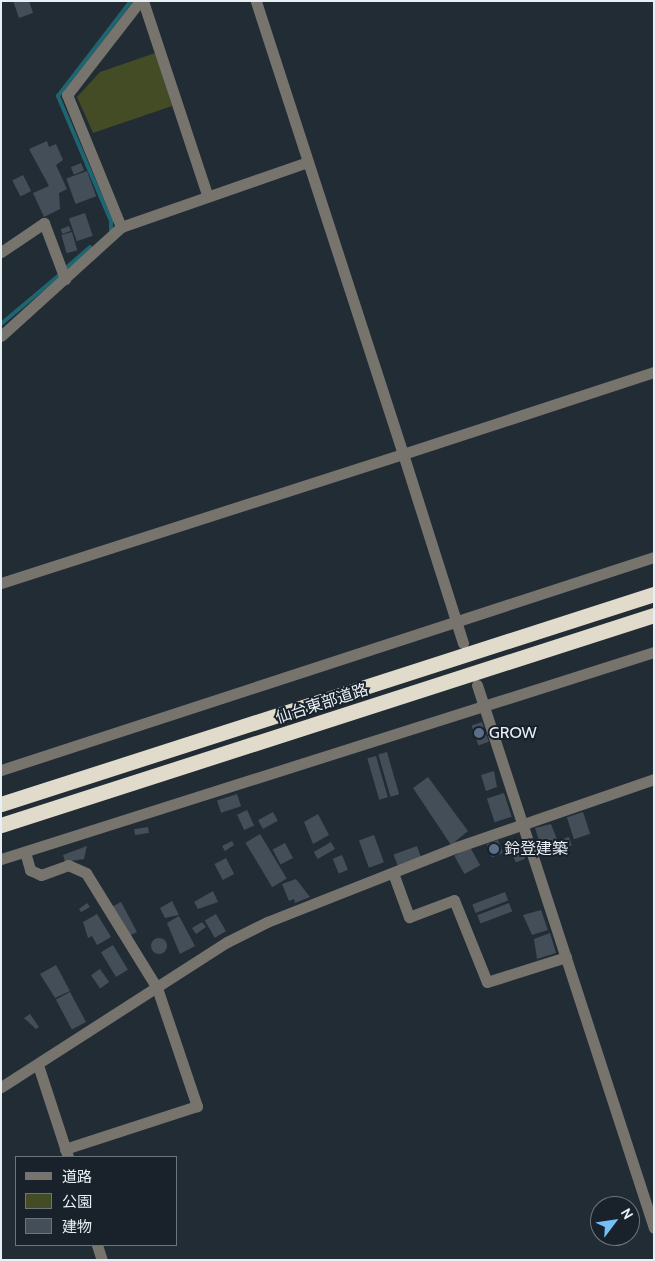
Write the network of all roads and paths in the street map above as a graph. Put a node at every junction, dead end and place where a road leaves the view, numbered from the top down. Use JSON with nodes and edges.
{"nodes":[{"id":1,"x":142,"y":1,"type":"edge"},
{"id":2,"x":256,"y":1,"type":"edge"},
{"id":3,"x":308,"y":162,"type":"junction"},
{"id":4,"x":208,"y":197,"type":"junction"},
{"id":5,"x":121,"y":226,"type":"junction"},
{"id":6,"x":1,"y":252,"type":"edge"},
{"id":7,"x":65,"y":279,"type":"junction"},
{"id":8,"x":1,"y":336,"type":"edge"},
{"id":9,"x":654,"y":372,"type":"edge"},
{"id":10,"x":402,"y":454,"type":"junction"},
{"id":11,"x":654,"y":557,"type":"edge"},
{"id":12,"x":1,"y":583,"type":"edge"},
{"id":13,"x":654,"y":594,"type":"edge"},
{"id":14,"x":654,"y":615,"type":"edge"},
{"id":15,"x":457,"y":622,"type":"junction"},
{"id":16,"x":464,"y":643,"type":"dead end"},
{"id":17,"x":654,"y":652,"type":"edge"},
{"id":18,"x":477,"y":685,"type":"dead end"},
{"id":19,"x":484,"y":706,"type":"junction"},
{"id":20,"x":1,"y":770,"type":"edge"},
{"id":21,"x":654,"y":779,"type":"edge"},
{"id":22,"x":1,"y":804,"type":"edge"},
{"id":23,"x":523,"y":823,"type":"junction"},
{"id":24,"x":1,"y":825,"type":"edge"},
{"id":25,"x":25,"y":852,"type":"junction"},
{"id":26,"x":1,"y":859,"type":"edge"},
{"id":27,"x":393,"y":873,"type":"junction"},
{"id":28,"x":566,"y":957,"type":"junction"},
{"id":29,"x":157,"y":988,"type":"junction"},
{"id":30,"x":38,"y":1065,"type":"junction"},
{"id":31,"x":1,"y":1087,"type":"edge"},
{"id":32,"x":67,"y":1153,"type":"edge"},
{"id":33,"x":654,"y":1228,"type":"edge"},
{"id":34,"x":97,"y":1246,"type":"edge"},
{"id":35,"x":102,"y":1260,"type":"edge"}],
"edges":[{"from":1,"to":4,"type":"street"},
{"from":1,"to":5,"type":"street"},
{"from":2,"to":3,"type":"street"},
{"from":3,"to":4,"type":"street"},
{"from":3,"to":10,"type":"street"},
{"from":4,"to":5,"type":"street"},
{"from":5,"to":7,"type":"street"},
{"from":6,"to":7,"type":"street"},
{"from":7,"to":8,"type":"street"},
{"from":9,"to":10,"type":"street"},
{"from":10,"to":12,"type":"street"},
{"from":10,"to":15,"type":"street"},
{"from":11,"to":15,"type":"street"},
{"from":13,"to":22,"type":"highway","name":"仙台東部道路"},
{"from":14,"to":24,"type":"highway","name":"仙台東部道路"},
{"from":15,"to":16,"type":"street"},
{"from":15,"to":20,"type":"street"},
{"from":17,"to":19,"type":"street"},
{"from":18,"to":19,"type":"street"},
{"from":19,"to":23,"type":"street"},
{"from":19,"to":25,"type":"street"},
{"from":21,"to":23,"type":"street"},
{"from":23,"to":27,"type":"street"},
{"from":23,"to":28,"type":"street"},
{"from":25,"to":26,"type":"street"},
{"from":25,"to":29,"type":"street"},
{"from":27,"to":28,"type":"street"},
{"from":27,"to":29,"type":"street"},
{"from":28,"to":33,"type":"street"},
{"from":29,"to":30,"type":"street"},
{"from":29,"to":32,"type":"street"},
{"from":30,"to":31,"type":"street"},
{"from":30,"to":32,"type":"street"},
{"from":34,"to":35,"type":"street"}]}
